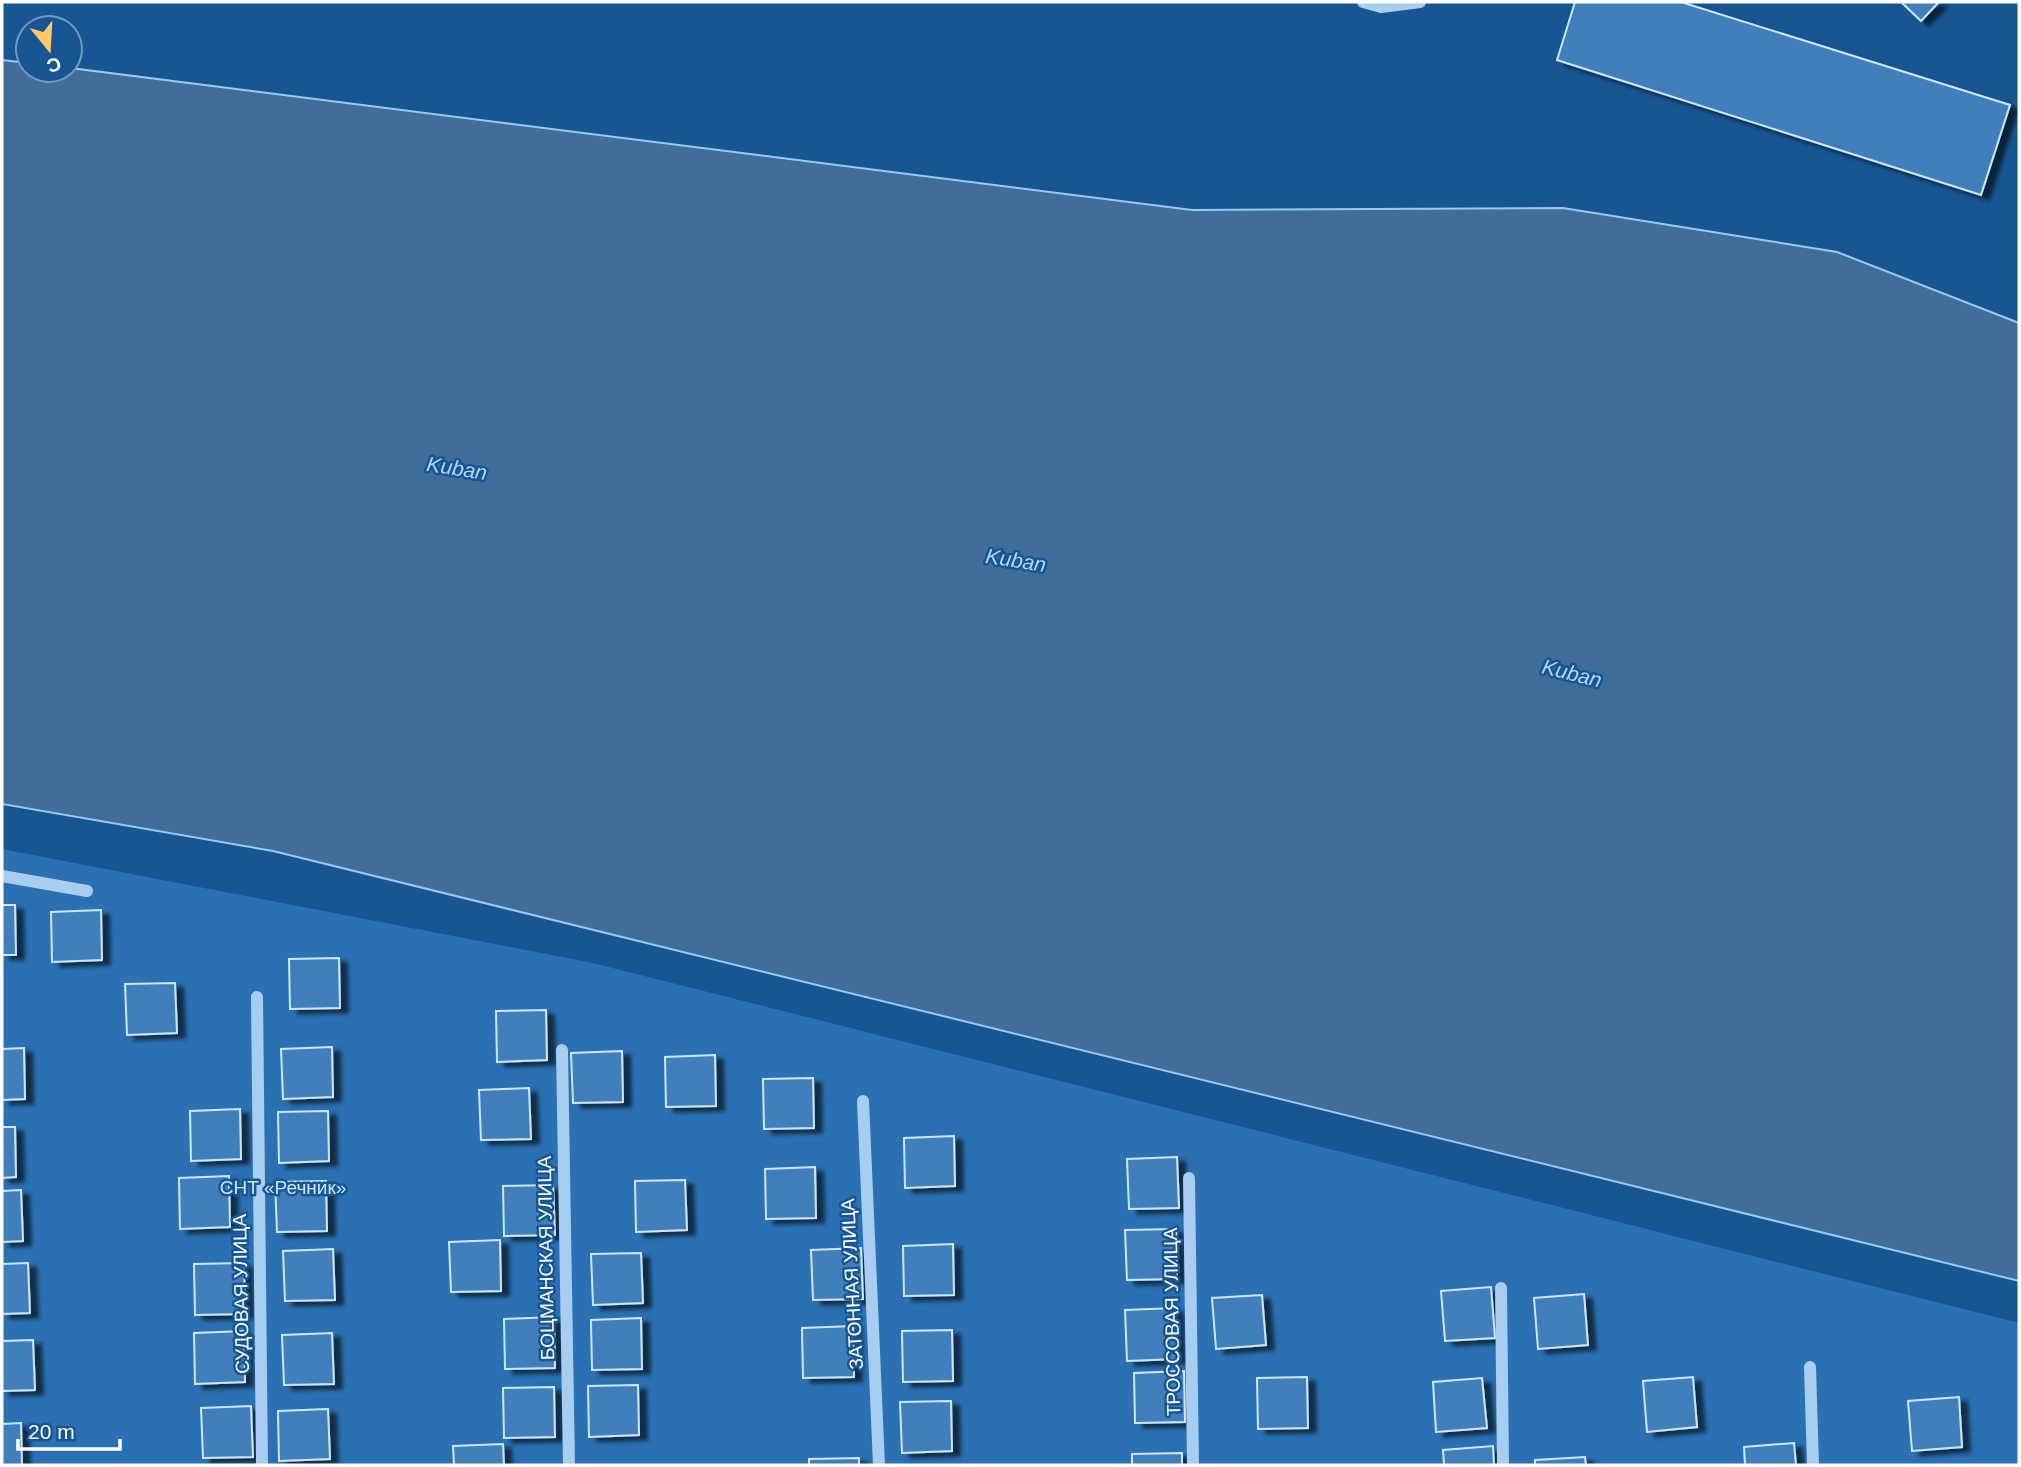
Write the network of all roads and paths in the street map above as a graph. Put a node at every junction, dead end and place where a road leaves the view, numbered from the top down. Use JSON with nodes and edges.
{"nodes":[{"id":1,"x":1363,"y":2,"type":"edge"},
{"id":2,"x":1420,"y":2,"type":"edge"},
{"id":3,"x":2,"y":876,"type":"edge"},
{"id":4,"x":87,"y":891,"type":"dead end"},
{"id":5,"x":257,"y":997,"type":"dead end"},
{"id":6,"x":562,"y":1050,"type":"dead end"},
{"id":7,"x":863,"y":1101,"type":"dead end"},
{"id":8,"x":1189,"y":1178,"type":"dead end"},
{"id":9,"x":1500,"y":1288,"type":"dead end"},
{"id":10,"x":1810,"y":1367,"type":"dead end"},
{"id":11,"x":262,"y":1465,"type":"edge"},
{"id":12,"x":569,"y":1465,"type":"edge"},
{"id":13,"x":879,"y":1465,"type":"edge"},
{"id":14,"x":1193,"y":1465,"type":"edge"},
{"id":15,"x":1503,"y":1465,"type":"edge"},
{"id":16,"x":1813,"y":1465,"type":"edge"}],
"edges":[{"from":1,"to":2,"type":"street"},
{"from":3,"to":4,"type":"street"},
{"from":5,"to":11,"type":"street","name":"СУДОВАЯ УЛИЦА"},
{"from":6,"to":12,"type":"street","name":"БОЦМАНСКАЯ УЛИЦА"},
{"from":7,"to":13,"type":"street","name":"ЗАТОННАЯ УЛИЦА"},
{"from":8,"to":14,"type":"street","name":"ТРОССОВАЯ УЛИЦА"},
{"from":9,"to":15,"type":"street"},
{"from":10,"to":16,"type":"street"}]}
